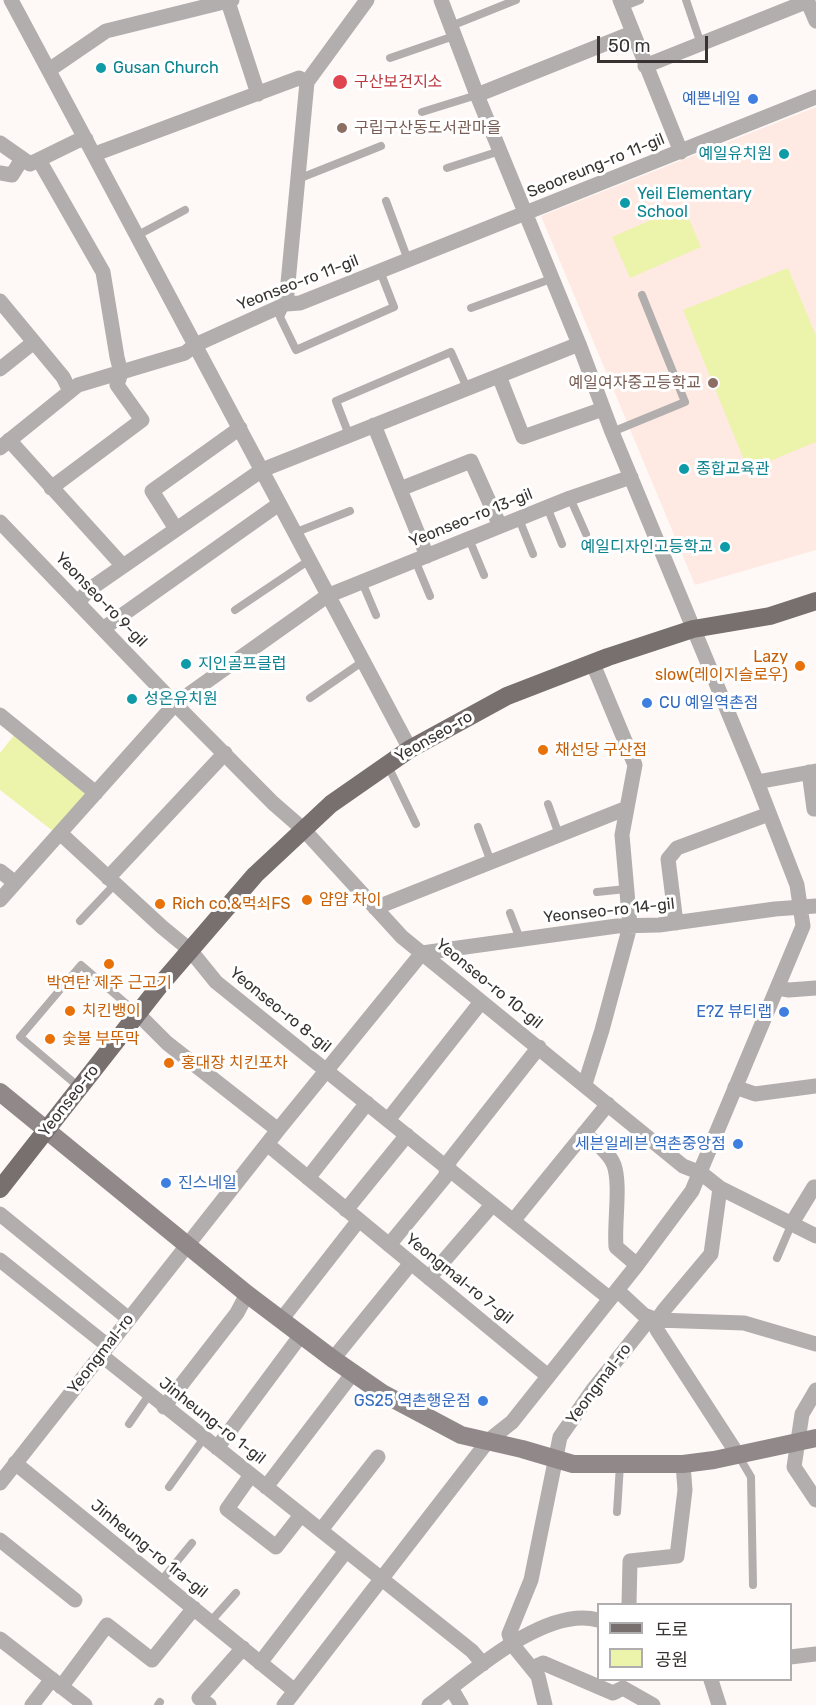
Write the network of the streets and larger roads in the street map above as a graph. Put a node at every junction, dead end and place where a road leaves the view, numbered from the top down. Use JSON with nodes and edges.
{"nodes":[{"id":1,"x":11,"y":0,"type":"edge"},
{"id":2,"x":367,"y":0,"type":"edge"},
{"id":3,"x":441,"y":0,"type":"edge"},
{"id":4,"x":807,"y":0,"type":"edge"},
{"id":5,"x":230,"y":1,"type":"edge"},
{"id":6,"x":621,"y":4,"type":"edge"},
{"id":7,"x":816,"y":21,"type":"edge"},
{"id":8,"x":632,"y":33,"type":"junction"},
{"id":9,"x":645,"y":66,"type":"junction"},
{"id":10,"x":49,"y":70,"type":"junction"},
{"id":11,"x":307,"y":82,"type":"junction"},
{"id":12,"x":258,"y":94,"type":"junction"},
{"id":13,"x":477,"y":95,"type":"junction"},
{"id":14,"x":816,"y":97,"type":"edge"},
{"id":15,"x":86,"y":139,"type":"junction"},
{"id":16,"x":0,"y":143,"type":"edge"},
{"id":17,"x":681,"y":152,"type":"junction"},
{"id":18,"x":95,"y":154,"type":"junction"},
{"id":19,"x":22,"y":159,"type":"junction"},
{"id":20,"x":39,"y":160,"type":"junction"},
{"id":21,"x":0,"y":173,"type":"edge"},
{"id":22,"x":525,"y":214,"type":"junction"},
{"id":23,"x":286,"y":304,"type":"junction"},
{"id":24,"x":3,"y":312,"type":"edge"},
{"id":25,"x":33,"y":342,"type":"junction"},
{"id":26,"x":579,"y":344,"type":"junction"},
{"id":27,"x":195,"y":345,"type":"junction"},
{"id":28,"x":0,"y":369,"type":"edge"},
{"id":29,"x":121,"y":373,"type":"junction"},
{"id":30,"x":499,"y":376,"type":"junction"},
{"id":31,"x":70,"y":391,"type":"junction"},
{"id":32,"x":603,"y":409,"type":"junction"},
{"id":33,"x":374,"y":425,"type":"junction"},
{"id":34,"x":240,"y":428,"type":"junction"},
{"id":35,"x":4,"y":444,"type":"edge"},
{"id":36,"x":262,"y":470,"type":"junction"},
{"id":37,"x":631,"y":477,"type":"junction"},
{"id":38,"x":51,"y":488,"type":"junction"},
{"id":39,"x":400,"y":489,"type":"junction"},
{"id":40,"x":279,"y":504,"type":"junction"},
{"id":41,"x":0,"y":522,"type":"edge"},
{"id":42,"x":500,"y":526,"type":"junction"},
{"id":43,"x":176,"y":529,"type":"junction"},
{"id":44,"x":421,"y":558,"type":"junction"},
{"id":45,"x":123,"y":566,"type":"junction"},
{"id":46,"x":327,"y":596,"type":"junction"},
{"id":47,"x":816,"y":601,"type":"edge"},
{"id":48,"x":78,"y":602,"type":"junction"},
{"id":49,"x":104,"y":628,"type":"junction"},
{"id":50,"x":693,"y":629,"type":"junction"},
{"id":51,"x":593,"y":664,"type":"junction"},
{"id":52,"x":175,"y":705,"type":"junction"},
{"id":53,"x":0,"y":715,"type":"edge"},
{"id":54,"x":410,"y":749,"type":"junction"},
{"id":55,"x":225,"y":753,"type":"junction"},
{"id":56,"x":813,"y":771,"type":"edge"},
{"id":57,"x":757,"y":782,"type":"junction"},
{"id":58,"x":96,"y":793,"type":"junction"},
{"id":59,"x":627,"y":808,"type":"junction"},
{"id":60,"x":816,"y":808,"type":"edge"},
{"id":61,"x":770,"y":814,"type":"junction"},
{"id":62,"x":304,"y":830,"type":"junction"},
{"id":63,"x":60,"y":833,"type":"junction"},
{"id":64,"x":0,"y":871,"type":"edge"},
{"id":65,"x":112,"y":881,"type":"junction"},
{"id":66,"x":14,"y":882,"type":"junction"},
{"id":67,"x":0,"y":900,"type":"edge"},
{"id":68,"x":808,"y":907,"type":"edge"},
{"id":69,"x":375,"y":908,"type":"junction"},
{"id":70,"x":676,"y":923,"type":"junction"},
{"id":71,"x":630,"y":926,"type":"junction"},
{"id":72,"x":190,"y":950,"type":"junction"},
{"id":73,"x":422,"y":953,"type":"junction"},
{"id":74,"x":777,"y":988,"type":"junction"},
{"id":75,"x":816,"y":988,"type":"edge"},
{"id":76,"x":481,"y":1002,"type":"junction"},
{"id":77,"x":137,"y":1013,"type":"junction"},
{"id":78,"x":539,"y":1047,"type":"junction"},
{"id":79,"x":326,"y":1070,"type":"junction"},
{"id":80,"x":585,"y":1084,"type":"junction"},
{"id":81,"x":816,"y":1086,"type":"edge"},
{"id":82,"x":735,"y":1087,"type":"junction"},
{"id":83,"x":0,"y":1092,"type":"edge"},
{"id":84,"x":367,"y":1103,"type":"junction"},
{"id":85,"x":608,"y":1104,"type":"junction"},
{"id":86,"x":388,"y":1120,"type":"junction"},
{"id":87,"x":278,"y":1130,"type":"junction"},
{"id":88,"x":46,"y":1131,"type":"junction"},
{"id":89,"x":584,"y":1133,"type":"junction"},
{"id":90,"x":406,"y":1136,"type":"junction"},
{"id":91,"x":267,"y":1144,"type":"junction"},
{"id":92,"x":447,"y":1168,"type":"junction"},
{"id":93,"x":701,"y":1173,"type":"junction"},
{"id":94,"x":308,"y":1178,"type":"junction"},
{"id":95,"x":816,"y":1187,"type":"edge"},
{"id":96,"x":720,"y":1188,"type":"junction"},
{"id":97,"x":0,"y":1189,"type":"edge"},
{"id":98,"x":492,"y":1205,"type":"junction"},
{"id":99,"x":346,"y":1210,"type":"junction"},
{"id":100,"x":0,"y":1214,"type":"edge"},
{"id":101,"x":359,"y":1220,"type":"junction"},
{"id":102,"x":513,"y":1221,"type":"junction"},
{"id":103,"x":792,"y":1224,"type":"junction"},
{"id":104,"x":816,"y":1236,"type":"edge"},
{"id":105,"x":187,"y":1245,"type":"junction"},
{"id":106,"x":389,"y":1245,"type":"junction"},
{"id":107,"x":0,"y":1260,"type":"edge"},
{"id":108,"x":411,"y":1263,"type":"junction"},
{"id":109,"x":637,"y":1265,"type":"junction"},
{"id":110,"x":429,"y":1278,"type":"junction"},
{"id":111,"x":247,"y":1294,"type":"junction"},
{"id":112,"x":613,"y":1294,"type":"junction"},
{"id":113,"x":129,"y":1319,"type":"junction"},
{"id":114,"x":281,"y":1320,"type":"junction"},
{"id":115,"x":657,"y":1320,"type":"junction"},
{"id":116,"x":301,"y":1335,"type":"junction"},
{"id":117,"x":816,"y":1344,"type":"edge"},
{"id":118,"x":104,"y":1351,"type":"junction"},
{"id":119,"x":333,"y":1359,"type":"junction"},
{"id":120,"x":353,"y":1373,"type":"junction"},
{"id":121,"x":548,"y":1376,"type":"junction"},
{"id":122,"x":816,"y":1390,"type":"edge"},
{"id":123,"x":164,"y":1407,"type":"junction"},
{"id":124,"x":816,"y":1438,"type":"edge"},
{"id":125,"x":488,"y":1442,"type":"junction"},
{"id":126,"x":797,"y":1442,"type":"junction"},
{"id":127,"x":217,"y":1448,"type":"junction"},
{"id":128,"x":738,"y":1455,"type":"junction"},
{"id":129,"x":378,"y":1457,"type":"dead end"},
{"id":130,"x":556,"y":1459,"type":"junction"},
{"id":131,"x":15,"y":1463,"type":"junction"},
{"id":132,"x":683,"y":1464,"type":"junction"},
{"id":133,"x":251,"y":1475,"type":"junction"},
{"id":134,"x":0,"y":1483,"type":"edge"},
{"id":135,"x":266,"y":1487,"type":"junction"},
{"id":136,"x":816,"y":1500,"type":"edge"},
{"id":137,"x":302,"y":1515,"type":"junction"},
{"id":138,"x":321,"y":1530,"type":"junction"},
{"id":139,"x":0,"y":1540,"type":"edge"},
{"id":140,"x":346,"y":1551,"type":"junction"},
{"id":141,"x":381,"y":1580,"type":"junction"},
{"id":142,"x":75,"y":1600,"type":"dead end"},
{"id":143,"x":629,"y":1603,"type":"edge"},
{"id":144,"x":194,"y":1608,"type":"junction"},
{"id":145,"x":597,"y":1620,"type":"edge"},
{"id":146,"x":0,"y":1639,"type":"edge"},
{"id":147,"x":512,"y":1644,"type":"junction"},
{"id":148,"x":243,"y":1648,"type":"junction"},
{"id":149,"x":816,"y":1654,"type":"edge"},
{"id":150,"x":792,"y":1657,"type":"edge"},
{"id":151,"x":260,"y":1663,"type":"junction"},
{"id":152,"x":483,"y":1664,"type":"junction"},
{"id":153,"x":532,"y":1668,"type":"junction"},
{"id":154,"x":711,"y":1681,"type":"edge"},
{"id":155,"x":57,"y":1683,"type":"junction"},
{"id":156,"x":451,"y":1688,"type":"junction"},
{"id":157,"x":295,"y":1691,"type":"junction"},
{"id":158,"x":716,"y":1704,"type":"edge"},
{"id":159,"x":32,"y":1705,"type":"edge"},
{"id":160,"x":84,"y":1705,"type":"edge"},
{"id":161,"x":209,"y":1705,"type":"edge"},
{"id":162,"x":284,"y":1705,"type":"edge"},
{"id":163,"x":429,"y":1705,"type":"edge"},
{"id":164,"x":461,"y":1705,"type":"edge"},
{"id":165,"x":545,"y":1705,"type":"edge"},
{"id":166,"x":653,"y":1705,"type":"edge"}],
"edges":[{"from":1,"to":10,"type":"street"},
{"from":2,"to":11,"type":"street"},
{"from":3,"to":13,"type":"street"},
{"from":4,"to":7,"type":"street"},
{"from":4,"to":9,"type":"street"},
{"from":5,"to":10,"type":"street"},
{"from":5,"to":12,"type":"street"},
{"from":6,"to":8,"type":"street","name":"Seooreung-ro 11-gil"},
{"from":8,"to":9,"type":"street","name":"Seooreung-ro 11-gil"},
{"from":8,"to":13,"type":"street"},
{"from":9,"to":17,"type":"street","name":"Seooreung-ro 11-gil"},
{"from":10,"to":15,"type":"street"},
{"from":11,"to":12,"type":"street"},
{"from":11,"to":23,"type":"street"},
{"from":12,"to":18,"type":"street"},
{"from":13,"to":22,"type":"street"},
{"from":14,"to":17,"type":"street","name":"Seooreung-ro 11-gil"},
{"from":15,"to":18,"type":"street"},
{"from":15,"to":20,"type":"street"},
{"from":16,"to":19,"type":"street"},
{"from":17,"to":22,"type":"street","name":"Seooreung-ro 11-gil"},
{"from":18,"to":27,"type":"street"},
{"from":19,"to":20,"type":"street"},
{"from":19,"to":21,"type":"street"},
{"from":20,"to":29,"type":"street"},
{"from":22,"to":23,"type":"street","name":"Yeonseo-ro 11-gil"},
{"from":22,"to":26,"type":"street"},
{"from":23,"to":27,"type":"street","name":"Yeonseo-ro 11-gil"},
{"from":24,"to":25,"type":"street"},
{"from":25,"to":28,"type":"street"},
{"from":25,"to":31,"type":"street"},
{"from":26,"to":30,"type":"street"},
{"from":26,"to":32,"type":"street"},
{"from":27,"to":29,"type":"street","name":"Yeonseo-ro 11-gil"},
{"from":27,"to":34,"type":"street"},
{"from":29,"to":31,"type":"street","name":"Yeonseo-ro 11-gil"},
{"from":29,"to":38,"type":"street"},
{"from":30,"to":32,"type":"street"},
{"from":30,"to":33,"type":"street"},
{"from":31,"to":35,"type":"street","name":"Yeonseo-ro 11-gil"},
{"from":32,"to":37,"type":"street"},
{"from":33,"to":36,"type":"street"},
{"from":33,"to":39,"type":"street"},
{"from":34,"to":36,"type":"street"},
{"from":34,"to":43,"type":"street"},
{"from":35,"to":38,"type":"street"},
{"from":36,"to":40,"type":"street"},
{"from":36,"to":43,"type":"street"},
{"from":37,"to":42,"type":"street","name":"Yeonseo-ro 13-gil"},
{"from":37,"to":50,"type":"street"},
{"from":38,"to":45,"type":"street"},
{"from":39,"to":42,"type":"street"},
{"from":39,"to":44,"type":"street"},
{"from":40,"to":46,"type":"street"},
{"from":40,"to":49,"type":"street"},
{"from":41,"to":48,"type":"street","name":"Yeonseo-ro 9-gil"},
{"from":42,"to":44,"type":"street","name":"Yeonseo-ro 13-gil"},
{"from":43,"to":45,"type":"street"},
{"from":44,"to":46,"type":"street","name":"Yeonseo-ro 13-gil"},
{"from":45,"to":48,"type":"street"},
{"from":46,"to":52,"type":"street"},
{"from":46,"to":54,"type":"street"},
{"from":47,"to":50,"type":"main road","name":"Yeonseo-ro"},
{"from":48,"to":49,"type":"street","name":"Yeonseo-ro 9-gil"},
{"from":49,"to":52,"type":"street","name":"Yeonseo-ro 9-gil"},
{"from":50,"to":51,"type":"main road","name":"Yeonseo-ro"},
{"from":50,"to":57,"type":"street"},
{"from":51,"to":54,"type":"main road","name":"Yeonseo-ro"},
{"from":51,"to":59,"type":"street"},
{"from":52,"to":55,"type":"street","name":"Yeonseo-ro 9-gil"},
{"from":52,"to":58,"type":"street"},
{"from":53,"to":58,"type":"street"},
{"from":54,"to":62,"type":"main road","name":"Yeonseo-ro"},
{"from":55,"to":62,"type":"street","name":"Yeonseo-ro 9-gil"},
{"from":55,"to":65,"type":"street"},
{"from":56,"to":57,"type":"street"},
{"from":56,"to":60,"type":"street"},
{"from":57,"to":61,"type":"street"},
{"from":58,"to":63,"type":"street"},
{"from":59,"to":69,"type":"street"},
{"from":59,"to":71,"type":"street"},
{"from":61,"to":68,"type":"street"},
{"from":61,"to":70,"type":"street"},
{"from":62,"to":69,"type":"street","name":"Yeonseo-ro 10-gil"},
{"from":62,"to":72,"type":"main road","name":"Yeonseo-ro"},
{"from":63,"to":65,"type":"street","name":"Yeonseo-ro 8-gil"},
{"from":63,"to":66,"type":"street"},
{"from":64,"to":66,"type":"street"},
{"from":65,"to":72,"type":"street","name":"Yeonseo-ro 8-gil"},
{"from":66,"to":67,"type":"street"},
{"from":68,"to":70,"type":"street","name":"Yeonseo-ro 14-gil"},
{"from":68,"to":74,"type":"street"},
{"from":69,"to":73,"type":"street","name":"Yeonseo-ro 10-gil"},
{"from":70,"to":71,"type":"street","name":"Yeonseo-ro 14-gil"},
{"from":71,"to":73,"type":"street","name":"Yeonseo-ro 14-gil"},
{"from":71,"to":80,"type":"street"},
{"from":72,"to":77,"type":"main road","name":"Yeonseo-ro"},
{"from":72,"to":79,"type":"street","name":"Yeonseo-ro 8-gil"},
{"from":73,"to":76,"type":"street","name":"Yeonseo-ro 10-gil"},
{"from":73,"to":79,"type":"street","name":"Yeonseo-ro 8-gil"},
{"from":74,"to":75,"type":"street"},
{"from":74,"to":82,"type":"street"},
{"from":76,"to":78,"type":"street","name":"Yeonseo-ro 10-gil"},
{"from":76,"to":86,"type":"street"},
{"from":77,"to":87,"type":"street"},
{"from":77,"to":88,"type":"main road","name":"Yeonseo-ro"},
{"from":78,"to":80,"type":"street","name":"Yeonseo-ro 10-gil"},
{"from":78,"to":92,"type":"street"},
{"from":79,"to":84,"type":"street","name":"Yeonseo-ro 8-gil"},
{"from":79,"to":87,"type":"street","name":"Yeongmal-ro"},
{"from":80,"to":85,"type":"street","name":"Yeonseo-ro 10-gil"},
{"from":81,"to":82,"type":"street"},
{"from":82,"to":93,"type":"street"},
{"from":83,"to":88,"type":"street"},
{"from":84,"to":86,"type":"street","name":"Yeonseo-ro 8-gil"},
{"from":84,"to":94,"type":"street"},
{"from":85,"to":89,"type":"street"},
{"from":85,"to":93,"type":"street","name":"Yeonseo-ro 10-gil"},
{"from":86,"to":90,"type":"street","name":"Yeonseo-ro 8-gil"},
{"from":87,"to":91,"type":"street","name":"Yeongmal-ro"},
{"from":88,"to":97,"type":"main road","name":"Yeonseo-ro"},
{"from":88,"to":105,"type":"street"},
{"from":89,"to":102,"type":"street"},
{"from":89,"to":109,"type":"street"},
{"from":90,"to":92,"type":"street","name":"Yeonseo-ro 8-gil"},
{"from":90,"to":99,"type":"street"},
{"from":91,"to":94,"type":"street"},
{"from":91,"to":105,"type":"street","name":"Yeongmal-ro"},
{"from":92,"to":98,"type":"street","name":"Yeonseo-ro 8-gil"},
{"from":92,"to":106,"type":"street"},
{"from":93,"to":96,"type":"street","name":"Yeonseo-ro 10-gil"},
{"from":93,"to":109,"type":"street"},
{"from":94,"to":99,"type":"street"},
{"from":95,"to":103,"type":"street"},
{"from":96,"to":103,"type":"street","name":"Yeonseo-ro 10-gil"},
{"from":96,"to":115,"type":"street","name":"Yeongmal-ro"},
{"from":98,"to":102,"type":"street","name":"Yeonseo-ro 8-gil"},
{"from":98,"to":110,"type":"street"},
{"from":99,"to":101,"type":"street","name":"Yeongmal-ro 7-gil"},
{"from":100,"to":113,"type":"street"},
{"from":101,"to":106,"type":"street","name":"Yeongmal-ro 7-gil"},
{"from":101,"to":114,"type":"street"},
{"from":102,"to":112,"type":"street","name":"Yeonseo-ro 8-gil"},
{"from":103,"to":104,"type":"street","name":"Yeonseo-ro 10-gil"},
{"from":105,"to":111,"type":"street"},
{"from":105,"to":113,"type":"street","name":"Yeongmal-ro"},
{"from":106,"to":108,"type":"street","name":"Yeongmal-ro 7-gil"},
{"from":107,"to":118,"type":"street"},
{"from":108,"to":110,"type":"street","name":"Yeongmal-ro 7-gil"},
{"from":108,"to":119,"type":"street"},
{"from":109,"to":112,"type":"street"},
{"from":110,"to":121,"type":"street","name":"Yeongmal-ro 7-gil"},
{"from":111,"to":114,"type":"street"},
{"from":111,"to":123,"type":"street"},
{"from":112,"to":115,"type":"street"},
{"from":112,"to":121,"type":"street"},
{"from":113,"to":118,"type":"street","name":"Yeongmal-ro"},
{"from":114,"to":116,"type":"street"},
{"from":115,"to":117,"type":"street"},
{"from":115,"to":128,"type":"street"},
{"from":115,"to":130,"type":"street","name":"Yeongmal-ro"},
{"from":116,"to":119,"type":"street"},
{"from":116,"to":127,"type":"street"},
{"from":118,"to":123,"type":"street","name":"Jinheung-ro 1-gil"},
{"from":118,"to":131,"type":"street","name":"Yeongmal-ro"},
{"from":119,"to":120,"type":"street"},
{"from":120,"to":125,"type":"street"},
{"from":120,"to":135,"type":"street"},
{"from":121,"to":125,"type":"street"},
{"from":122,"to":126,"type":"street"},
{"from":123,"to":127,"type":"street","name":"Jinheung-ro 1-gil"},
{"from":124,"to":126,"type":"street"},
{"from":125,"to":130,"type":"street"},
{"from":125,"to":141,"type":"street"},
{"from":126,"to":128,"type":"street"},
{"from":126,"to":136,"type":"street"},
{"from":127,"to":133,"type":"street","name":"Jinheung-ro 1-gil"},
{"from":128,"to":132,"type":"street"},
{"from":129,"to":138,"type":"street"},
{"from":130,"to":132,"type":"street"},
{"from":130,"to":147,"type":"street","name":"Yeongmal-ro"},
{"from":131,"to":134,"type":"street","name":"Yeongmal-ro"},
{"from":131,"to":144,"type":"street","name":"Jinheung-ro 1ra-gil"},
{"from":132,"to":143,"type":"street"},
{"from":133,"to":135,"type":"street","name":"Jinheung-ro 1-gil"},
{"from":133,"to":137,"type":"street"},
{"from":135,"to":137,"type":"street","name":"Jinheung-ro 1-gil"},
{"from":137,"to":138,"type":"street","name":"Jinheung-ro 1-gil"},
{"from":138,"to":140,"type":"street","name":"Jinheung-ro 1-gil"},
{"from":139,"to":142,"type":"street"},
{"from":140,"to":141,"type":"street","name":"Jinheung-ro 1-gil"},
{"from":140,"to":151,"type":"street"},
{"from":141,"to":152,"type":"street","name":"Jinheung-ro 1-gil"},
{"from":141,"to":157,"type":"street"},
{"from":144,"to":148,"type":"street","name":"Jinheung-ro 1ra-gil"},
{"from":144,"to":155,"type":"street"},
{"from":145,"to":147,"type":"street"},
{"from":146,"to":155,"type":"street"},
{"from":147,"to":152,"type":"street"},
{"from":147,"to":153,"type":"street"},
{"from":148,"to":151,"type":"street","name":"Jinheung-ro 1ra-gil"},
{"from":148,"to":161,"type":"street"},
{"from":149,"to":150,"type":"street"},
{"from":151,"to":157,"type":"street","name":"Jinheung-ro 1ra-gil"},
{"from":152,"to":156,"type":"street"},
{"from":153,"to":165,"type":"street"},
{"from":153,"to":166,"type":"street"},
{"from":154,"to":158,"type":"street"},
{"from":155,"to":159,"type":"street"},
{"from":155,"to":160,"type":"street"},
{"from":156,"to":163,"type":"street"},
{"from":156,"to":164,"type":"street"},
{"from":157,"to":162,"type":"street"}]}
